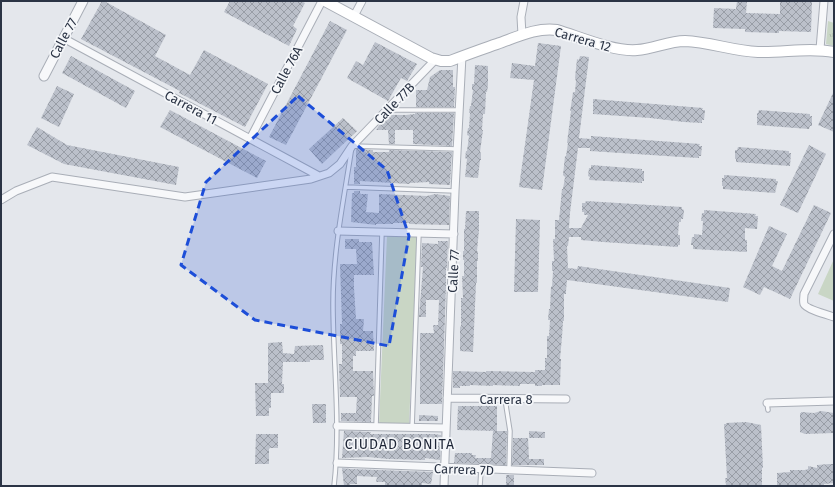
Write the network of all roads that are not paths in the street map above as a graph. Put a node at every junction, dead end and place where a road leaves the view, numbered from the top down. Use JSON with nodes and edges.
{"nodes":[{"id":1,"x":83,"y":1,"type":"edge"},
{"id":2,"x":323,"y":1,"type":"edge"},
{"id":3,"x":362,"y":1,"type":"edge"},
{"id":4,"x":524,"y":1,"type":"edge"},
{"id":5,"x":824,"y":1,"type":"edge"},
{"id":6,"x":354,"y":16,"type":"junction"},
{"id":7,"x":522,"y":35,"type":"junction"},
{"id":8,"x":63,"y":38,"type":"junction"},
{"id":9,"x":820,"y":49,"type":"junction"},
{"id":10,"x":834,"y":52,"type":"edge"},
{"id":11,"x":462,"y":56,"type":"junction"},
{"id":12,"x":435,"y":60,"type":"junction"},
{"id":13,"x":44,"y":76,"type":"dead end"},
{"id":14,"x":387,"y":110,"type":"junction"},
{"id":15,"x":460,"y":110,"type":"junction"},
{"id":16,"x":250,"y":139,"type":"junction"},
{"id":17,"x":352,"y":146,"type":"junction"},
{"id":18,"x":458,"y":149,"type":"junction"},
{"id":19,"x":319,"y":176,"type":"junction"},
{"id":20,"x":346,"y":187,"type":"junction"},
{"id":21,"x":456,"y":191,"type":"junction"},
{"id":22,"x":1,"y":200,"type":"edge"},
{"id":23,"x":338,"y":231,"type":"junction"},
{"id":24,"x":382,"y":232,"type":"junction"},
{"id":25,"x":419,"y":233,"type":"junction"},
{"id":26,"x":454,"y":234,"type":"junction"},
{"id":27,"x":834,"y":234,"type":"edge"},
{"id":28,"x":834,"y":317,"type":"edge"},
{"id":29,"x":447,"y":398,"type":"junction"},
{"id":30,"x":505,"y":398,"type":"junction"},
{"id":31,"x":566,"y":399,"type":"dead end"},
{"id":32,"x":834,"y":401,"type":"edge"},
{"id":33,"x":767,"y":407,"type":"dead end"},
{"id":34,"x":337,"y":426,"type":"junction"},
{"id":35,"x":376,"y":428,"type":"junction"},
{"id":36,"x":412,"y":428,"type":"junction"},
{"id":37,"x":446,"y":428,"type":"junction"},
{"id":38,"x":337,"y":464,"type":"junction"},
{"id":39,"x":444,"y":468,"type":"junction"},
{"id":40,"x":481,"y":470,"type":"junction"},
{"id":41,"x":509,"y":470,"type":"junction"},
{"id":42,"x":592,"y":473,"type":"dead end"},
{"id":43,"x":334,"y":486,"type":"edge"},
{"id":44,"x":444,"y":486,"type":"edge"},
{"id":45,"x":480,"y":486,"type":"edge"}],
"edges":[{"from":1,"to":8,"type":"street","name":"Calle 77"},
{"from":2,"to":6,"type":"main road"},
{"from":2,"to":16,"type":"street","name":"Calle 76A"},
{"from":3,"to":6,"type":"street"},
{"from":4,"to":7,"type":"street"},
{"from":5,"to":9,"type":"street"},
{"from":6,"to":12,"type":"main road"},
{"from":7,"to":9,"type":"main road","name":"Carrera 12"},
{"from":7,"to":11,"type":"main road","name":"Carrera 12"},
{"from":8,"to":13,"type":"street","name":"Calle 77"},
{"from":8,"to":16,"type":"street","name":"Carrera 11"},
{"from":9,"to":10,"type":"main road","name":"Carrera 12"},
{"from":11,"to":12,"type":"main road","name":"Carrera 12"},
{"from":11,"to":15,"type":"street","name":"Calle 77"},
{"from":12,"to":14,"type":"street","name":"Calle 77B"},
{"from":14,"to":15,"type":"lane"},
{"from":14,"to":17,"type":"street","name":"Calle 77B"},
{"from":15,"to":18,"type":"street","name":"Calle 77"},
{"from":16,"to":19,"type":"street","name":"Carrera 11"},
{"from":17,"to":18,"type":"lane"},
{"from":17,"to":19,"type":"street","name":"Calle 77B"},
{"from":17,"to":20,"type":"lane"},
{"from":18,"to":21,"type":"street","name":"Calle 77"},
{"from":19,"to":22,"type":"street","name":"Calle 77B"},
{"from":20,"to":21,"type":"lane"},
{"from":20,"to":23,"type":"lane"},
{"from":21,"to":26,"type":"street","name":"Calle 77"},
{"from":23,"to":24,"type":"street"},
{"from":23,"to":34,"type":"lane"},
{"from":24,"to":25,"type":"street"},
{"from":24,"to":35,"type":"lane"},
{"from":25,"to":26,"type":"street"},
{"from":25,"to":36,"type":"lane"},
{"from":26,"to":29,"type":"street","name":"Calle 77"},
{"from":27,"to":28,"type":"street"},
{"from":29,"to":30,"type":"street","name":"Carrera 8"},
{"from":29,"to":37,"type":"street","name":"Calle 77"},
{"from":30,"to":31,"type":"street","name":"Carrera 8"},
{"from":30,"to":41,"type":"lane"},
{"from":32,"to":33,"type":"street"},
{"from":34,"to":35,"type":"street"},
{"from":34,"to":38,"type":"lane"},
{"from":35,"to":36,"type":"street"},
{"from":36,"to":37,"type":"street"},
{"from":37,"to":39,"type":"street","name":"Calle 77"},
{"from":38,"to":39,"type":"street","name":"Carrera 7D"},
{"from":38,"to":43,"type":"lane"},
{"from":39,"to":40,"type":"street","name":"Carrera 7D"},
{"from":39,"to":44,"type":"street","name":"Calle 77"},
{"from":40,"to":41,"type":"street","name":"Carrera 7D"},
{"from":40,"to":45,"type":"lane"},
{"from":41,"to":42,"type":"street","name":"Carrera 7D"}]}
